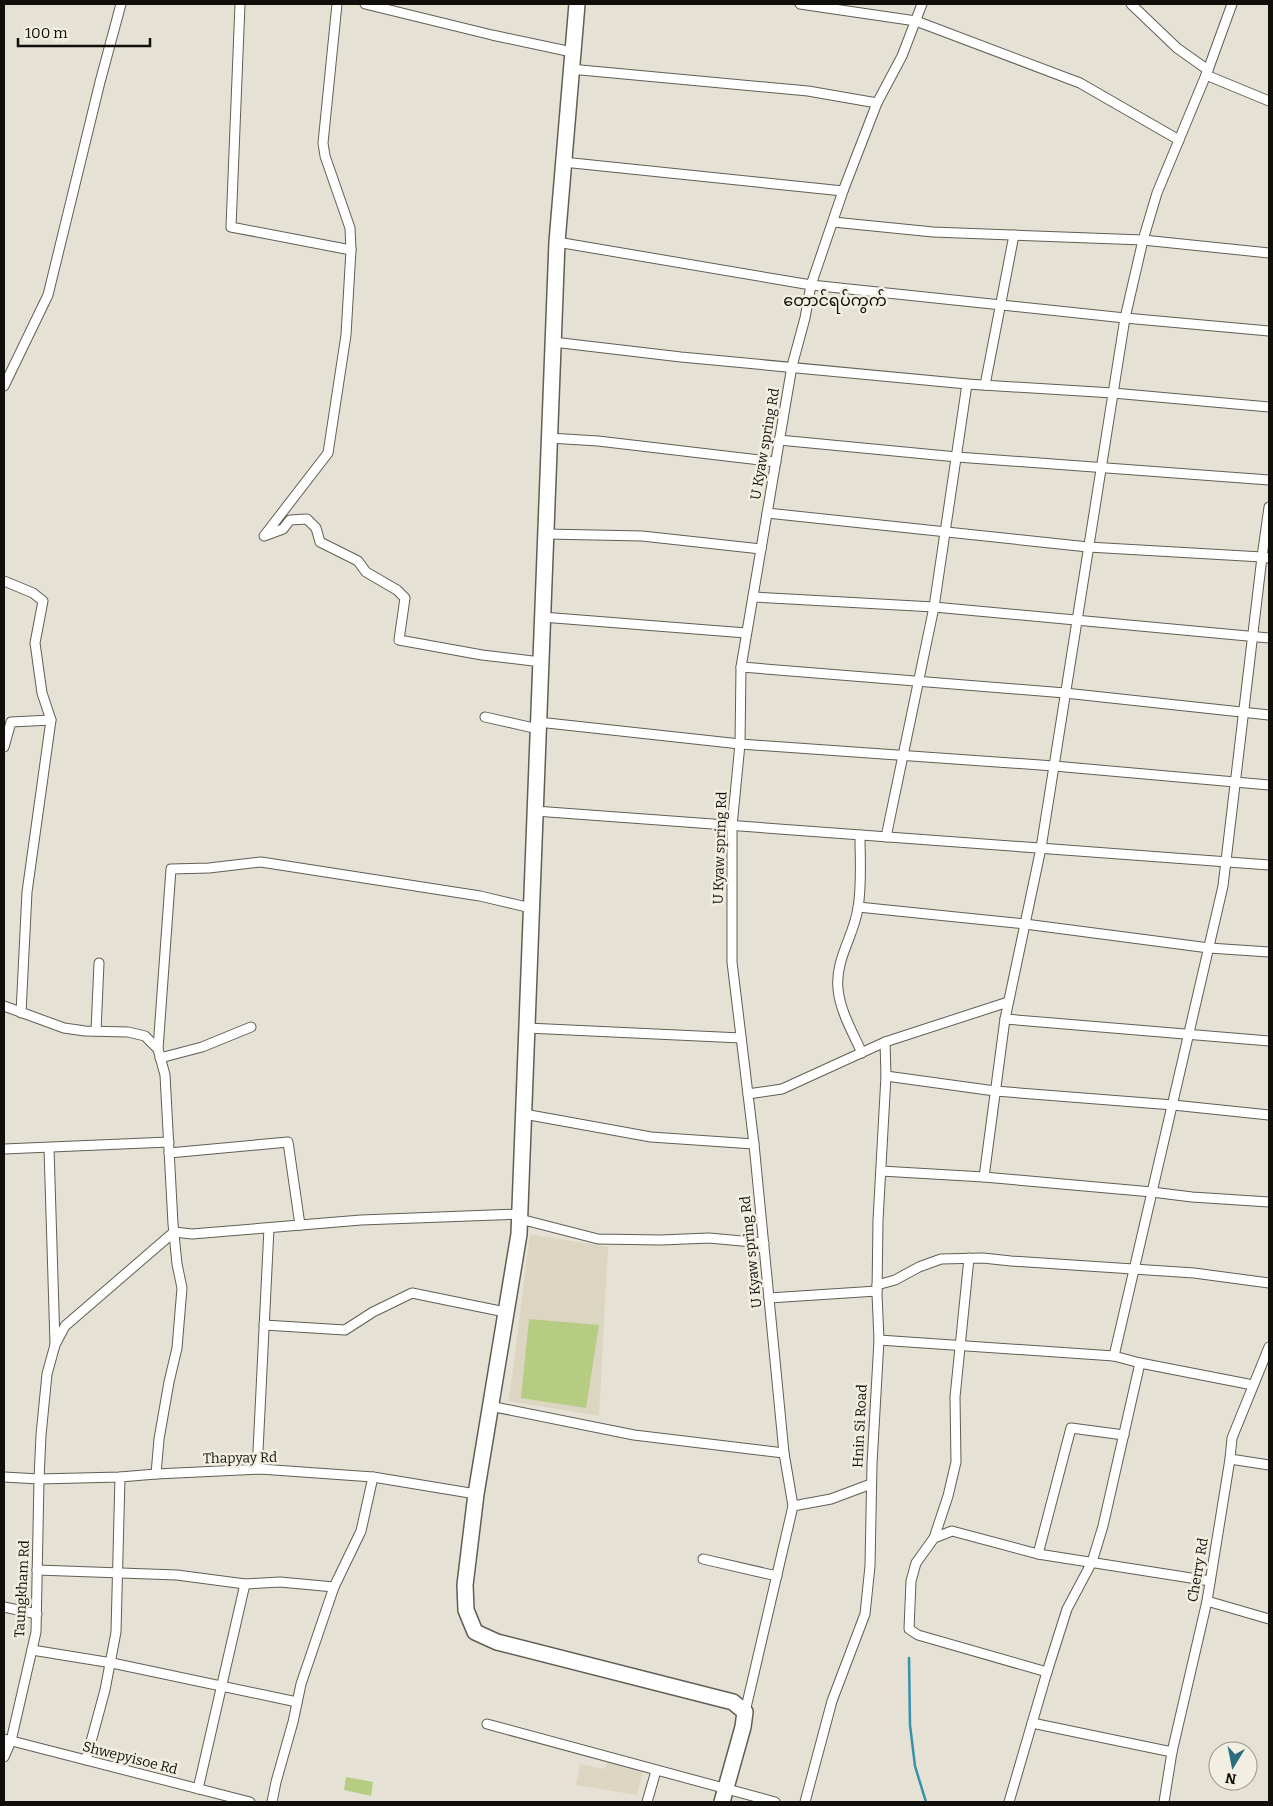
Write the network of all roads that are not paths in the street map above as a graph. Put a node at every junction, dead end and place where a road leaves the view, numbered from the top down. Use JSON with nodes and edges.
{"nodes":[{"id":1,"x":121,"y":4,"type":"edge"},
{"id":2,"x":240,"y":4,"type":"edge"},
{"id":3,"x":337,"y":4,"type":"edge"},
{"id":4,"x":365,"y":4,"type":"edge"},
{"id":5,"x":577,"y":4,"type":"edge"},
{"id":6,"x":800,"y":4,"type":"edge"},
{"id":7,"x":922,"y":4,"type":"edge"},
{"id":8,"x":1131,"y":4,"type":"edge"},
{"id":9,"x":1232,"y":4,"type":"edge"},
{"id":10,"x":916,"y":21,"type":"junction"},
{"id":11,"x":572,"y":52,"type":"junction"},
{"id":12,"x":570,"y":69,"type":"junction"},
{"id":13,"x":1207,"y":73,"type":"junction"},
{"id":14,"x":1269,"y":101,"type":"edge"},
{"id":15,"x":877,"y":103,"type":"junction"},
{"id":16,"x":1179,"y":140,"type":"junction"},
{"id":17,"x":563,"y":162,"type":"junction"},
{"id":18,"x":843,"y":191,"type":"junction"},
{"id":19,"x":833,"y":222,"type":"junction"},
{"id":20,"x":1014,"y":236,"type":"junction"},
{"id":21,"x":1143,"y":240,"type":"junction"},
{"id":22,"x":557,"y":242,"type":"junction"},
{"id":23,"x":351,"y":250,"type":"junction"},
{"id":24,"x":1269,"y":253,"type":"edge"},
{"id":25,"x":811,"y":285,"type":"junction"},
{"id":26,"x":1001,"y":305,"type":"junction"},
{"id":27,"x":1125,"y":318,"type":"junction"},
{"id":28,"x":1269,"y":331,"type":"edge"},
{"id":29,"x":553,"y":342,"type":"junction"},
{"id":30,"x":792,"y":366,"type":"junction"},
{"id":31,"x":967,"y":384,"type":"junction"},
{"id":32,"x":985,"y":385,"type":"junction"},
{"id":33,"x":4,"y":386,"type":"edge"},
{"id":34,"x":1113,"y":393,"type":"junction"},
{"id":35,"x":1269,"y":407,"type":"edge"},
{"id":36,"x":549,"y":438,"type":"junction"},
{"id":37,"x":780,"y":440,"type":"junction"},
{"id":38,"x":957,"y":457,"type":"junction"},
{"id":39,"x":776,"y":462,"type":"junction"},
{"id":40,"x":1101,"y":468,"type":"junction"},
{"id":41,"x":1269,"y":480,"type":"edge"},
{"id":42,"x":1269,"y":507,"type":"edge"},
{"id":43,"x":767,"y":513,"type":"junction"},
{"id":44,"x":945,"y":533,"type":"junction"},
{"id":45,"x":546,"y":534,"type":"junction"},
{"id":46,"x":1088,"y":547,"type":"junction"},
{"id":47,"x":761,"y":549,"type":"junction"},
{"id":48,"x":1266,"y":557,"type":"edge"},
{"id":49,"x":4,"y":581,"type":"edge"},
{"id":50,"x":752,"y":598,"type":"junction"},
{"id":51,"x":934,"y":607,"type":"junction"},
{"id":52,"x":542,"y":617,"type":"junction"},
{"id":53,"x":1077,"y":620,"type":"junction"},
{"id":54,"x":746,"y":633,"type":"junction"},
{"id":55,"x":1253,"y":636,"type":"junction"},
{"id":56,"x":1269,"y":638,"type":"edge"},
{"id":57,"x":541,"y":662,"type":"junction"},
{"id":58,"x":741,"y":667,"type":"junction"},
{"id":59,"x":919,"y":681,"type":"junction"},
{"id":60,"x":1065,"y":693,"type":"junction"},
{"id":61,"x":1244,"y":712,"type":"junction"},
{"id":62,"x":1269,"y":715,"type":"edge"},
{"id":63,"x":485,"y":717,"type":"dead end"},
{"id":64,"x":52,"y":720,"type":"junction"},
{"id":65,"x":538,"y":725,"type":"junction"},
{"id":66,"x":740,"y":744,"type":"junction"},
{"id":67,"x":4,"y":747,"type":"edge"},
{"id":68,"x":904,"y":756,"type":"junction"},
{"id":69,"x":1054,"y":766,"type":"junction"},
{"id":70,"x":1236,"y":782,"type":"junction"},
{"id":71,"x":1269,"y":785,"type":"edge"},
{"id":72,"x":535,"y":811,"type":"junction"},
{"id":73,"x":732,"y":826,"type":"junction"},
{"id":74,"x":860,"y":835,"type":"junction"},
{"id":75,"x":886,"y":837,"type":"junction"},
{"id":76,"x":1041,"y":848,"type":"junction"},
{"id":77,"x":1226,"y":862,"type":"junction"},
{"id":78,"x":1269,"y":865,"type":"edge"},
{"id":79,"x":858,"y":907,"type":"junction"},
{"id":80,"x":531,"y":908,"type":"junction"},
{"id":81,"x":1025,"y":924,"type":"junction"},
{"id":82,"x":1209,"y":948,"type":"junction"},
{"id":83,"x":1269,"y":952,"type":"edge"},
{"id":84,"x":99,"y":963,"type":"dead end"},
{"id":85,"x":1008,"y":1002,"type":"junction"},
{"id":86,"x":5,"y":1007,"type":"edge"},
{"id":87,"x":21,"y":1012,"type":"junction"},
{"id":88,"x":4,"y":1017,"type":"edge"},
{"id":89,"x":1005,"y":1019,"type":"junction"},
{"id":90,"x":251,"y":1027,"type":"dead end"},
{"id":91,"x":527,"y":1028,"type":"junction"},
{"id":92,"x":96,"y":1031,"type":"junction"},
{"id":93,"x":1188,"y":1036,"type":"junction"},
{"id":94,"x":741,"y":1038,"type":"junction"},
{"id":95,"x":1269,"y":1041,"type":"edge"},
{"id":96,"x":885,"y":1042,"type":"junction"},
{"id":97,"x":158,"y":1049,"type":"junction"},
{"id":98,"x":862,"y":1053,"type":"junction"},
{"id":99,"x":160,"y":1058,"type":"junction"},
{"id":100,"x":886,"y":1076,"type":"junction"},
{"id":101,"x":995,"y":1092,"type":"junction"},
{"id":102,"x":748,"y":1094,"type":"junction"},
{"id":103,"x":1172,"y":1105,"type":"junction"},
{"id":104,"x":524,"y":1114,"type":"junction"},
{"id":105,"x":1269,"y":1115,"type":"edge"},
{"id":106,"x":168,"y":1142,"type":"junction"},
{"id":107,"x":754,"y":1144,"type":"junction"},
{"id":108,"x":49,"y":1148,"type":"junction"},
{"id":109,"x":4,"y":1149,"type":"edge"},
{"id":110,"x":169,"y":1153,"type":"junction"},
{"id":111,"x":881,"y":1171,"type":"junction"},
{"id":112,"x":984,"y":1177,"type":"junction"},
{"id":113,"x":1152,"y":1192,"type":"junction"},
{"id":114,"x":1269,"y":1202,"type":"edge"},
{"id":115,"x":520,"y":1217,"type":"junction"},
{"id":116,"x":300,"y":1225,"type":"junction"},
{"id":117,"x":268,"y":1228,"type":"junction"},
{"id":118,"x":174,"y":1232,"type":"junction"},
{"id":119,"x":764,"y":1243,"type":"junction"},
{"id":120,"x":969,"y":1258,"type":"junction"},
{"id":121,"x":1134,"y":1269,"type":"junction"},
{"id":122,"x":1269,"y":1283,"type":"edge"},
{"id":123,"x":877,"y":1288,"type":"junction"},
{"id":124,"x":769,"y":1298,"type":"junction"},
{"id":125,"x":506,"y":1312,"type":"junction"},
{"id":126,"x":264,"y":1325,"type":"junction"},
{"id":127,"x":879,"y":1340,"type":"junction"},
{"id":128,"x":54,"y":1345,"type":"junction"},
{"id":129,"x":960,"y":1346,"type":"junction"},
{"id":130,"x":1269,"y":1347,"type":"edge"},
{"id":131,"x":1114,"y":1356,"type":"junction"},
{"id":132,"x":1140,"y":1363,"type":"junction"},
{"id":133,"x":1265,"y":1367,"type":"edge"},
{"id":134,"x":1254,"y":1385,"type":"junction"},
{"id":135,"x":490,"y":1406,"type":"junction"},
{"id":136,"x":1124,"y":1435,"type":"junction"},
{"id":137,"x":784,"y":1453,"type":"junction"},
{"id":138,"x":1230,"y":1459,"type":"junction"},
{"id":139,"x":1269,"y":1465,"type":"edge"},
{"id":140,"x":260,"y":1469,"type":"junction"},
{"id":141,"x":156,"y":1474,"type":"junction"},
{"id":142,"x":4,"y":1477,"type":"edge"},
{"id":143,"x":120,"y":1477,"type":"junction"},
{"id":144,"x":374,"y":1477,"type":"junction"},
{"id":145,"x":39,"y":1479,"type":"junction"},
{"id":146,"x":872,"y":1484,"type":"junction"},
{"id":147,"x":476,"y":1494,"type":"junction"},
{"id":148,"x":793,"y":1506,"type":"junction"},
{"id":149,"x":934,"y":1538,"type":"junction"},
{"id":150,"x":1038,"y":1554,"type":"junction"},
{"id":151,"x":703,"y":1559,"type":"dead end"},
{"id":152,"x":1092,"y":1562,"type":"junction"},
{"id":153,"x":37,"y":1570,"type":"junction"},
{"id":154,"x":117,"y":1572,"type":"junction"},
{"id":155,"x":777,"y":1576,"type":"junction"},
{"id":156,"x":1210,"y":1581,"type":"junction"},
{"id":157,"x":244,"y":1584,"type":"junction"},
{"id":158,"x":334,"y":1587,"type":"junction"},
{"id":159,"x":1207,"y":1601,"type":"junction"},
{"id":160,"x":4,"y":1607,"type":"edge"},
{"id":161,"x":36,"y":1614,"type":"junction"},
{"id":162,"x":1269,"y":1620,"type":"edge"},
{"id":163,"x":32,"y":1650,"type":"junction"},
{"id":164,"x":112,"y":1663,"type":"junction"},
{"id":165,"x":1046,"y":1672,"type":"junction"},
{"id":166,"x":221,"y":1685,"type":"junction"},
{"id":167,"x":297,"y":1702,"type":"junction"},
{"id":168,"x":745,"y":1712,"type":"junction"},
{"id":169,"x":1032,"y":1723,"type":"junction"},
{"id":170,"x":487,"y":1724,"type":"dead end"},
{"id":171,"x":7,"y":1740,"type":"edge"},
{"id":172,"x":1172,"y":1752,"type":"junction"},
{"id":173,"x":4,"y":1757,"type":"edge"},
{"id":174,"x":86,"y":1760,"type":"junction"},
{"id":175,"x":656,"y":1771,"type":"junction"},
{"id":176,"x":198,"y":1789,"type":"junction"},
{"id":177,"x":724,"y":1795,"type":"edge"},
{"id":178,"x":250,"y":1802,"type":"edge"},
{"id":179,"x":272,"y":1802,"type":"edge"},
{"id":180,"x":647,"y":1802,"type":"edge"},
{"id":181,"x":775,"y":1802,"type":"edge"},
{"id":182,"x":806,"y":1802,"type":"edge"},
{"id":183,"x":1009,"y":1802,"type":"edge"},
{"id":184,"x":1164,"y":1802,"type":"edge"}],
"edges":[{"from":1,"to":33,"type":"street"},
{"from":2,"to":23,"type":"street"},
{"from":3,"to":23,"type":"street"},
{"from":4,"to":11,"type":"street"},
{"from":5,"to":11,"type":"highway"},
{"from":6,"to":10,"type":"street"},
{"from":7,"to":10,"type":"street","name":"U Kyaw spring Rd"},
{"from":8,"to":13,"type":"street"},
{"from":9,"to":13,"type":"street"},
{"from":10,"to":15,"type":"street","name":"U Kyaw spring Rd"},
{"from":10,"to":16,"type":"street"},
{"from":11,"to":12,"type":"highway"},
{"from":12,"to":15,"type":"street"},
{"from":12,"to":17,"type":"highway"},
{"from":13,"to":14,"type":"street"},
{"from":13,"to":16,"type":"street"},
{"from":15,"to":18,"type":"street","name":"U Kyaw spring Rd"},
{"from":16,"to":21,"type":"street"},
{"from":17,"to":18,"type":"street"},
{"from":17,"to":22,"type":"highway"},
{"from":18,"to":19,"type":"street","name":"U Kyaw spring Rd"},
{"from":19,"to":20,"type":"street"},
{"from":19,"to":25,"type":"street","name":"U Kyaw spring Rd"},
{"from":20,"to":21,"type":"street"},
{"from":20,"to":26,"type":"street"},
{"from":21,"to":24,"type":"street"},
{"from":21,"to":27,"type":"street"},
{"from":22,"to":25,"type":"street"},
{"from":22,"to":29,"type":"highway"},
{"from":23,"to":57,"type":"street"},
{"from":25,"to":26,"type":"street"},
{"from":25,"to":30,"type":"street","name":"U Kyaw spring Rd"},
{"from":26,"to":27,"type":"street"},
{"from":26,"to":32,"type":"street"},
{"from":27,"to":28,"type":"street"},
{"from":27,"to":34,"type":"street"},
{"from":29,"to":30,"type":"street"},
{"from":29,"to":36,"type":"highway"},
{"from":30,"to":31,"type":"street"},
{"from":30,"to":37,"type":"street","name":"U Kyaw spring Rd"},
{"from":31,"to":32,"type":"street"},
{"from":31,"to":38,"type":"street"},
{"from":32,"to":34,"type":"street"},
{"from":34,"to":35,"type":"street"},
{"from":34,"to":40,"type":"street"},
{"from":36,"to":39,"type":"street"},
{"from":36,"to":45,"type":"highway"},
{"from":37,"to":38,"type":"street"},
{"from":37,"to":39,"type":"street","name":"U Kyaw spring Rd"},
{"from":38,"to":40,"type":"street"},
{"from":38,"to":44,"type":"street"},
{"from":39,"to":43,"type":"street","name":"U Kyaw spring Rd"},
{"from":40,"to":41,"type":"street"},
{"from":40,"to":46,"type":"street"},
{"from":42,"to":48,"type":"street"},
{"from":43,"to":44,"type":"street"},
{"from":43,"to":47,"type":"street","name":"U Kyaw spring Rd"},
{"from":44,"to":46,"type":"street"},
{"from":44,"to":51,"type":"street"},
{"from":45,"to":47,"type":"street"},
{"from":45,"to":52,"type":"highway"},
{"from":46,"to":48,"type":"street"},
{"from":46,"to":53,"type":"street"},
{"from":47,"to":50,"type":"street","name":"U Kyaw spring Rd"},
{"from":48,"to":55,"type":"street"},
{"from":49,"to":64,"type":"street"},
{"from":50,"to":51,"type":"street"},
{"from":50,"to":54,"type":"street","name":"U Kyaw spring Rd"},
{"from":51,"to":53,"type":"street"},
{"from":51,"to":59,"type":"street"},
{"from":52,"to":54,"type":"street"},
{"from":52,"to":57,"type":"highway"},
{"from":53,"to":55,"type":"street"},
{"from":53,"to":60,"type":"street"},
{"from":54,"to":58,"type":"street","name":"U Kyaw spring Rd"},
{"from":55,"to":56,"type":"street"},
{"from":55,"to":61,"type":"street"},
{"from":57,"to":65,"type":"highway"},
{"from":58,"to":59,"type":"street"},
{"from":58,"to":66,"type":"street","name":"U Kyaw spring Rd"},
{"from":59,"to":60,"type":"street"},
{"from":59,"to":68,"type":"street"},
{"from":60,"to":61,"type":"street"},
{"from":60,"to":69,"type":"street"},
{"from":61,"to":62,"type":"street"},
{"from":61,"to":70,"type":"street"},
{"from":63,"to":65,"type":"street"},
{"from":64,"to":67,"type":"street"},
{"from":64,"to":87,"type":"street"},
{"from":65,"to":66,"type":"street"},
{"from":65,"to":72,"type":"highway"},
{"from":66,"to":68,"type":"street"},
{"from":66,"to":73,"type":"street","name":"U Kyaw spring Rd"},
{"from":68,"to":69,"type":"street"},
{"from":68,"to":75,"type":"street"},
{"from":69,"to":70,"type":"street"},
{"from":69,"to":76,"type":"street"},
{"from":70,"to":71,"type":"street"},
{"from":70,"to":77,"type":"street"},
{"from":72,"to":73,"type":"street"},
{"from":72,"to":80,"type":"highway"},
{"from":73,"to":74,"type":"street"},
{"from":73,"to":94,"type":"street","name":"U Kyaw spring Rd"},
{"from":74,"to":75,"type":"street"},
{"from":74,"to":79,"type":"street"},
{"from":75,"to":76,"type":"street"},
{"from":76,"to":77,"type":"street"},
{"from":76,"to":81,"type":"street"},
{"from":77,"to":78,"type":"street"},
{"from":77,"to":82,"type":"street"},
{"from":79,"to":81,"type":"street"},
{"from":79,"to":98,"type":"street"},
{"from":80,"to":91,"type":"highway"},
{"from":80,"to":97,"type":"street"},
{"from":81,"to":82,"type":"street"},
{"from":81,"to":85,"type":"street"},
{"from":82,"to":83,"type":"street"},
{"from":82,"to":93,"type":"street"},
{"from":84,"to":92,"type":"street"},
{"from":85,"to":89,"type":"street"},
{"from":85,"to":96,"type":"street"},
{"from":86,"to":87,"type":"street"},
{"from":86,"to":88,"type":"street"},
{"from":87,"to":92,"type":"street"},
{"from":89,"to":93,"type":"street"},
{"from":89,"to":101,"type":"street"},
{"from":90,"to":99,"type":"street"},
{"from":91,"to":94,"type":"street"},
{"from":91,"to":104,"type":"highway"},
{"from":92,"to":97,"type":"street"},
{"from":93,"to":95,"type":"street"},
{"from":93,"to":103,"type":"street"},
{"from":94,"to":102,"type":"street","name":"U Kyaw spring Rd"},
{"from":96,"to":98,"type":"street"},
{"from":96,"to":100,"type":"street","name":"Hnin Si Road"},
{"from":97,"to":99,"type":"street"},
{"from":98,"to":102,"type":"street"},
{"from":99,"to":106,"type":"street"},
{"from":100,"to":101,"type":"street"},
{"from":100,"to":111,"type":"street","name":"Hnin Si Road"},
{"from":101,"to":103,"type":"street"},
{"from":101,"to":112,"type":"street"},
{"from":102,"to":107,"type":"street","name":"U Kyaw spring Rd"},
{"from":103,"to":105,"type":"street"},
{"from":103,"to":113,"type":"street"},
{"from":104,"to":107,"type":"street"},
{"from":104,"to":115,"type":"highway"},
{"from":106,"to":108,"type":"street"},
{"from":106,"to":110,"type":"street"},
{"from":107,"to":119,"type":"street","name":"U Kyaw spring Rd"},
{"from":108,"to":109,"type":"street"},
{"from":108,"to":128,"type":"street"},
{"from":110,"to":116,"type":"street"},
{"from":110,"to":118,"type":"street"},
{"from":111,"to":112,"type":"street"},
{"from":111,"to":123,"type":"street","name":"Hnin Si Road"},
{"from":112,"to":113,"type":"street"},
{"from":113,"to":114,"type":"street"},
{"from":113,"to":121,"type":"street"},
{"from":115,"to":116,"type":"street"},
{"from":115,"to":119,"type":"street"},
{"from":115,"to":125,"type":"highway"},
{"from":116,"to":117,"type":"street"},
{"from":117,"to":118,"type":"street"},
{"from":117,"to":126,"type":"street"},
{"from":118,"to":128,"type":"street"},
{"from":118,"to":141,"type":"street"},
{"from":119,"to":124,"type":"street","name":"U Kyaw spring Rd"},
{"from":120,"to":121,"type":"street"},
{"from":120,"to":123,"type":"street"},
{"from":120,"to":129,"type":"street"},
{"from":121,"to":122,"type":"street"},
{"from":121,"to":131,"type":"street"},
{"from":123,"to":124,"type":"street"},
{"from":123,"to":127,"type":"street","name":"Hnin Si Road"},
{"from":124,"to":137,"type":"street","name":"U Kyaw spring Rd"},
{"from":125,"to":126,"type":"street"},
{"from":125,"to":135,"type":"highway"},
{"from":126,"to":140,"type":"street"},
{"from":127,"to":129,"type":"street"},
{"from":127,"to":146,"type":"street","name":"Hnin Si Road"},
{"from":128,"to":145,"type":"street","name":"Taungkham Rd"},
{"from":129,"to":131,"type":"street"},
{"from":129,"to":149,"type":"street"},
{"from":130,"to":133,"type":"street","name":"Cherry Rd"},
{"from":131,"to":132,"type":"street"},
{"from":132,"to":134,"type":"street"},
{"from":132,"to":136,"type":"street"},
{"from":133,"to":134,"type":"street","name":"Cherry Rd"},
{"from":134,"to":138,"type":"street","name":"Cherry Rd"},
{"from":135,"to":137,"type":"street"},
{"from":135,"to":147,"type":"highway"},
{"from":136,"to":150,"type":"street"},
{"from":136,"to":152,"type":"street"},
{"from":137,"to":148,"type":"street","name":"U Kyaw spring Rd"},
{"from":138,"to":139,"type":"street"},
{"from":138,"to":156,"type":"street","name":"Cherry Rd"},
{"from":140,"to":141,"type":"street","name":"Thapyay Rd"},
{"from":140,"to":144,"type":"street","name":"Thapyay Rd"},
{"from":141,"to":143,"type":"street","name":"Thapyay Rd"},
{"from":142,"to":145,"type":"street","name":"Thapyay Rd"},
{"from":143,"to":145,"type":"street","name":"Thapyay Rd"},
{"from":143,"to":154,"type":"street"},
{"from":144,"to":147,"type":"street","name":"Thapyay Rd"},
{"from":144,"to":158,"type":"street"},
{"from":145,"to":153,"type":"street","name":"Taungkham Rd"},
{"from":146,"to":148,"type":"street"},
{"from":146,"to":182,"type":"street","name":"Hnin Si Road"},
{"from":147,"to":168,"type":"highway"},
{"from":148,"to":155,"type":"street","name":"U Kyaw spring Rd"},
{"from":149,"to":150,"type":"street"},
{"from":149,"to":165,"type":"street"},
{"from":150,"to":152,"type":"street"},
{"from":151,"to":155,"type":"street"},
{"from":152,"to":156,"type":"street"},
{"from":152,"to":165,"type":"street"},
{"from":153,"to":154,"type":"street"},
{"from":153,"to":161,"type":"street","name":"Taungkham Rd"},
{"from":154,"to":157,"type":"street"},
{"from":154,"to":164,"type":"street"},
{"from":155,"to":168,"type":"street","name":"U Kyaw spring Rd"},
{"from":156,"to":159,"type":"street","name":"Cherry Rd"},
{"from":157,"to":158,"type":"street"},
{"from":157,"to":166,"type":"street"},
{"from":158,"to":167,"type":"street"},
{"from":159,"to":162,"type":"street"},
{"from":159,"to":172,"type":"street","name":"Cherry Rd"},
{"from":160,"to":161,"type":"street"},
{"from":161,"to":163,"type":"street","name":"Taungkham Rd"},
{"from":163,"to":164,"type":"street"},
{"from":163,"to":171,"type":"street","name":"Taungkham Rd"},
{"from":164,"to":166,"type":"street"},
{"from":164,"to":174,"type":"street"},
{"from":165,"to":169,"type":"street"},
{"from":166,"to":167,"type":"street"},
{"from":166,"to":176,"type":"street"},
{"from":167,"to":179,"type":"street"},
{"from":168,"to":177,"type":"highway"},
{"from":169,"to":172,"type":"street"},
{"from":169,"to":183,"type":"street"},
{"from":170,"to":175,"type":"street"},
{"from":171,"to":173,"type":"street","name":"Taungkham Rd"},
{"from":171,"to":174,"type":"street","name":"Shwepyisoe Rd"},
{"from":172,"to":184,"type":"street","name":"Cherry Rd"},
{"from":174,"to":176,"type":"street","name":"Shwepyisoe Rd"},
{"from":175,"to":177,"type":"street"},
{"from":175,"to":180,"type":"street"},
{"from":176,"to":178,"type":"street","name":"Shwepyisoe Rd"},
{"from":177,"to":181,"type":"street"}]}
